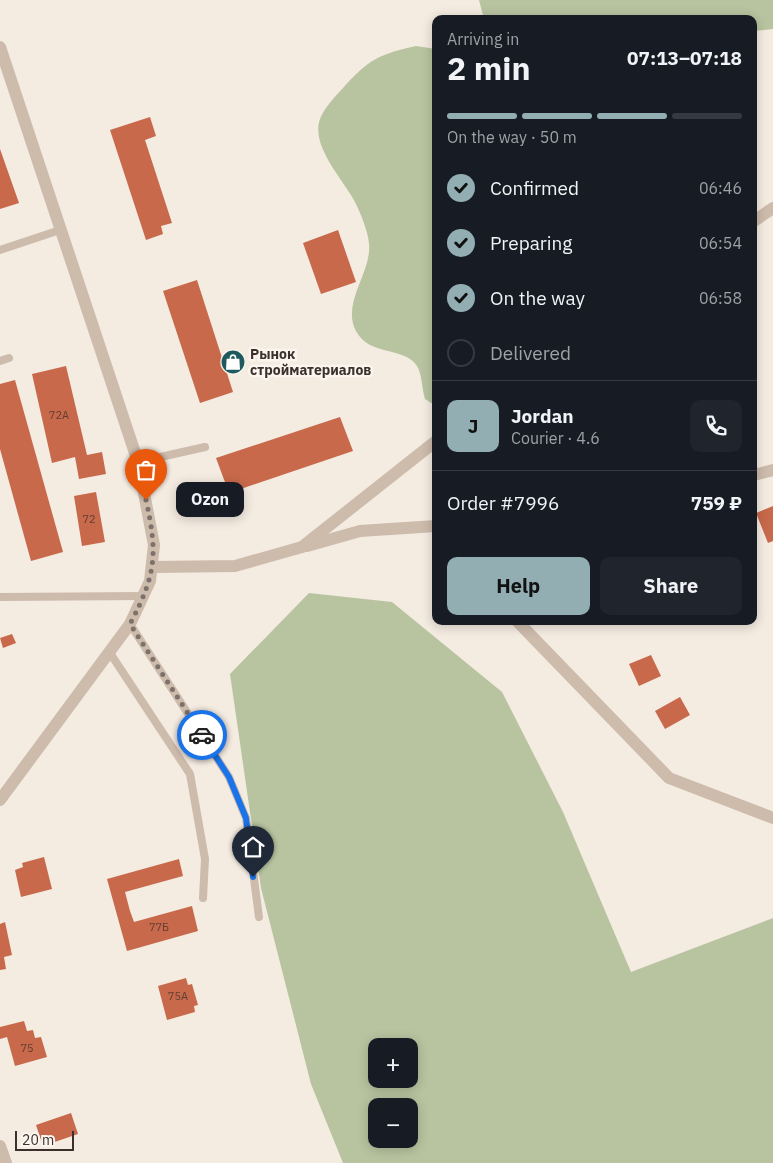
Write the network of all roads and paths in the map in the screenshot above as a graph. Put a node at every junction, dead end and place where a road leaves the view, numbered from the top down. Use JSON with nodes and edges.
{"nodes":[{"id":1,"x":0,"y":47,"type":"edge"},
{"id":2,"x":773,"y":208,"type":"edge"},
{"id":3,"x":757,"y":220,"type":"edge"},
{"id":4,"x":60,"y":230,"type":"junction"},
{"id":5,"x":0,"y":250,"type":"edge"},
{"id":6,"x":9,"y":358,"type":"dead end"},
{"id":7,"x":0,"y":361,"type":"edge"},
{"id":8,"x":432,"y":444,"type":"edge"},
{"id":9,"x":205,"y":447,"type":"dead end"},
{"id":10,"x":138,"y":462,"type":"junction"},
{"id":11,"x":773,"y":470,"type":"edge"},
{"id":12,"x":757,"y":474,"type":"edge"},
{"id":13,"x":432,"y":526,"type":"edge"},
{"id":14,"x":302,"y":547,"type":"junction"},
{"id":15,"x":153,"y":567,"type":"junction"},
{"id":16,"x":145,"y":596,"type":"junction"},
{"id":17,"x":0,"y":597,"type":"edge"},
{"id":18,"x":130,"y":624,"type":"junction"},
{"id":19,"x":521,"y":625,"type":"edge"},
{"id":20,"x":110,"y":654,"type":"junction"},
{"id":21,"x":0,"y":800,"type":"edge"},
{"id":22,"x":773,"y":818,"type":"edge"},
{"id":23,"x":203,"y":898,"type":"dead end"},
{"id":24,"x":258,"y":917,"type":"dead end"},
{"id":25,"x":0,"y":1146,"type":"edge"},
{"id":26,"x":6,"y":1163,"type":"edge"}],
"edges":[{"from":1,"to":4,"type":"street"},
{"from":2,"to":3,"type":"street"},
{"from":4,"to":5,"type":"lane"},
{"from":4,"to":10,"type":"street"},
{"from":6,"to":7,"type":"lane"},
{"from":8,"to":14,"type":"street"},
{"from":9,"to":10,"type":"lane"},
{"from":10,"to":15,"type":"street"},
{"from":11,"to":12,"type":"street"},
{"from":13,"to":14,"type":"street"},
{"from":14,"to":15,"type":"street"},
{"from":15,"to":16,"type":"street"},
{"from":16,"to":17,"type":"lane"},
{"from":16,"to":18,"type":"street"},
{"from":18,"to":20,"type":"street"},
{"from":18,"to":24,"type":"lane"},
{"from":19,"to":22,"type":"street"},
{"from":20,"to":21,"type":"street"},
{"from":20,"to":23,"type":"lane"},
{"from":25,"to":26,"type":"street"}]}
